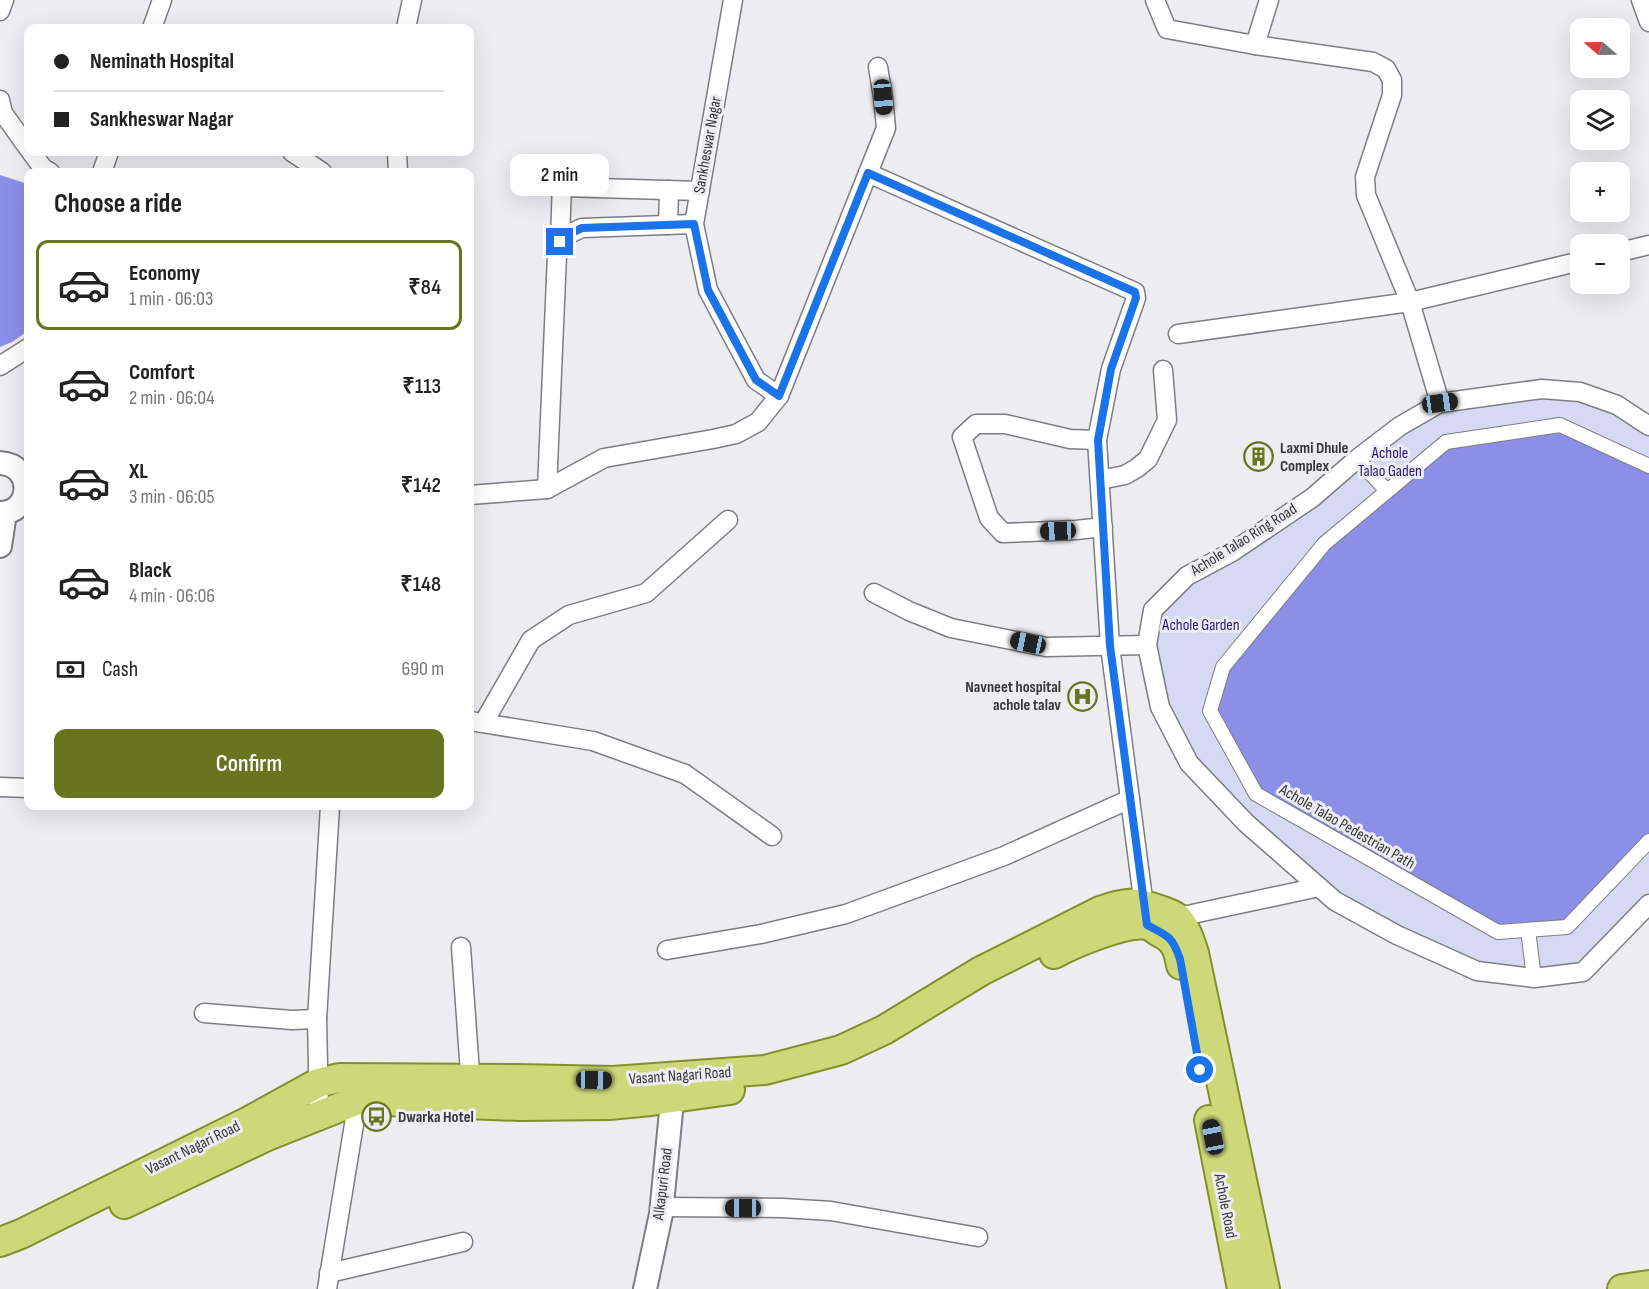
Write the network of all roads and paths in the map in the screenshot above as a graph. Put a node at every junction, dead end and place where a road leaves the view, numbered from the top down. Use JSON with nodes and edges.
{"nodes":[{"id":1,"x":4,"y":0,"type":"edge"},
{"id":2,"x":162,"y":0,"type":"edge"},
{"id":3,"x":412,"y":0,"type":"edge"},
{"id":4,"x":733,"y":0,"type":"edge"},
{"id":5,"x":1155,"y":0,"type":"edge"},
{"id":6,"x":1269,"y":0,"type":"edge"},
{"id":7,"x":1641,"y":0,"type":"edge"},
{"id":8,"x":0,"y":11,"type":"edge"},
{"id":9,"x":1649,"y":22,"type":"edge"},
{"id":10,"x":153,"y":24,"type":"edge"},
{"id":11,"x":407,"y":24,"type":"edge"},
{"id":12,"x":1255,"y":45,"type":"junction"},
{"id":13,"x":878,"y":67,"type":"dead end"},
{"id":14,"x":0,"y":100,"type":"edge"},
{"id":15,"x":24,"y":142,"type":"edge"},
{"id":16,"x":298,"y":156,"type":"edge"},
{"id":17,"x":316,"y":168,"type":"edge"},
{"id":18,"x":868,"y":173,"type":"junction"},
{"id":19,"x":669,"y":190,"type":"junction"},
{"id":20,"x":700,"y":191,"type":"junction"},
{"id":21,"x":694,"y":224,"type":"junction"},
{"id":22,"x":668,"y":225,"type":"junction"},
{"id":23,"x":560,"y":242,"type":"junction"},
{"id":24,"x":1649,"y":245,"type":"edge"},
{"id":25,"x":1630,"y":250,"type":"edge"},
{"id":26,"x":1570,"y":264,"type":"edge"},
{"id":27,"x":1410,"y":302,"type":"junction"},
{"id":28,"x":1178,"y":334,"type":"dead end"},
{"id":29,"x":24,"y":351,"type":"edge"},
{"id":30,"x":0,"y":366,"type":"edge"},
{"id":31,"x":1163,"y":370,"type":"dead end"},
{"id":32,"x":779,"y":396,"type":"junction"},
{"id":33,"x":1440,"y":403,"type":"junction"},
{"id":34,"x":1649,"y":426,"type":"edge"},
{"id":35,"x":1098,"y":440,"type":"junction"},
{"id":36,"x":1357,"y":459,"type":"junction"},
{"id":37,"x":0,"y":463,"type":"edge"},
{"id":38,"x":1649,"y":466,"type":"edge"},
{"id":39,"x":24,"y":479,"type":"edge"},
{"id":40,"x":1100,"y":480,"type":"junction"},
{"id":41,"x":547,"y":489,"type":"junction"},
{"id":42,"x":1387,"y":491,"type":"junction"},
{"id":43,"x":474,"y":495,"type":"edge"},
{"id":44,"x":24,"y":497,"type":"edge"},
{"id":45,"x":3,"y":513,"type":"edge"},
{"id":46,"x":728,"y":520,"type":"dead end"},
{"id":47,"x":1103,"y":527,"type":"junction"},
{"id":48,"x":0,"y":546,"type":"edge"},
{"id":49,"x":874,"y":593,"type":"dead end"},
{"id":50,"x":1147,"y":645,"type":"junction"},
{"id":51,"x":1110,"y":646,"type":"junction"},
{"id":52,"x":477,"y":722,"type":"edge"},
{"id":53,"x":0,"y":787,"type":"edge"},
{"id":54,"x":24,"y":788,"type":"edge"},
{"id":55,"x":1130,"y":799,"type":"junction"},
{"id":56,"x":330,"y":810,"type":"edge"},
{"id":57,"x":772,"y":836,"type":"dead end"},
{"id":58,"x":1649,"y":841,"type":"edge"},
{"id":59,"x":1319,"y":887,"type":"junction"},
{"id":60,"x":1649,"y":903,"type":"edge"},
{"id":61,"x":1145,"y":915,"type":"junction"},
{"id":62,"x":1176,"y":917,"type":"junction"},
{"id":63,"x":1527,"y":930,"type":"junction"},
{"id":64,"x":461,"y":946,"type":"dead end"},
{"id":65,"x":667,"y":950,"type":"dead end"},
{"id":66,"x":1534,"y":978,"type":"junction"},
{"id":67,"x":204,"y":1013,"type":"dead end"},
{"id":68,"x":318,"y":1019,"type":"junction"},
{"id":69,"x":318,"y":1083,"type":"junction"},
{"id":70,"x":673,"y":1088,"type":"junction"},
{"id":71,"x":471,"y":1091,"type":"junction"},
{"id":72,"x":358,"y":1100,"type":"junction"},
{"id":73,"x":319,"y":1115,"type":"junction"},
{"id":74,"x":662,"y":1207,"type":"junction"},
{"id":75,"x":978,"y":1237,"type":"dead end"},
{"id":76,"x":0,"y":1242,"type":"edge"},
{"id":77,"x":463,"y":1242,"type":"dead end"},
{"id":78,"x":0,"y":1262,"type":"edge"},
{"id":79,"x":328,"y":1281,"type":"edge"},
{"id":80,"x":1649,"y":1285,"type":"edge"},
{"id":81,"x":645,"y":1289,"type":"edge"},
{"id":82,"x":1242,"y":1289,"type":"edge"},
{"id":83,"x":1264,"y":1289,"type":"edge"},
{"id":84,"x":1623,"y":1289,"type":"edge"}],
"edges":[{"from":1,"to":8,"type":"street"},
{"from":2,"to":10,"type":"street"},
{"from":3,"to":11,"type":"street"},
{"from":4,"to":20,"type":"street","name":"Sankheswar Nagar"},
{"from":5,"to":12,"type":"street"},
{"from":6,"to":12,"type":"street"},
{"from":7,"to":9,"type":"street"},
{"from":12,"to":27,"type":"street"},
{"from":13,"to":18,"type":"street"},
{"from":14,"to":15,"type":"street"},
{"from":16,"to":17,"type":"street"},
{"from":18,"to":32,"type":"street"},
{"from":18,"to":35,"type":"street"},
{"from":19,"to":20,"type":"street"},
{"from":19,"to":22,"type":"street"},
{"from":19,"to":23,"type":"street"},
{"from":20,"to":21,"type":"street","name":"Sankheswar Nagar"},
{"from":21,"to":22,"type":"street"},
{"from":21,"to":32,"type":"street"},
{"from":22,"to":23,"type":"street"},
{"from":23,"to":41,"type":"street"},
{"from":24,"to":25,"type":"street"},
{"from":26,"to":27,"type":"street"},
{"from":27,"to":28,"type":"street"},
{"from":27,"to":33,"type":"street"},
{"from":29,"to":30,"type":"street"},
{"from":31,"to":40,"type":"street"},
{"from":32,"to":41,"type":"street"},
{"from":33,"to":34,"type":"street","name":"Achole Talao Ring Road"},
{"from":33,"to":36,"type":"street","name":"Achole Talao Ring Road"},
{"from":35,"to":40,"type":"street"},
{"from":35,"to":47,"type":"street"},
{"from":36,"to":42,"type":"street"},
{"from":36,"to":50,"type":"street","name":"Achole Talao Ring Road"},
{"from":37,"to":39,"type":"street"},
{"from":38,"to":42,"type":"street","name":"Achole Talao Pedestrian Path"},
{"from":40,"to":47,"type":"street"},
{"from":41,"to":43,"type":"street"},
{"from":42,"to":63,"type":"street","name":"Achole Talao Pedestrian Path"},
{"from":44,"to":45,"type":"street"},
{"from":45,"to":48,"type":"street"},
{"from":46,"to":52,"type":"street"},
{"from":47,"to":51,"type":"street"},
{"from":49,"to":51,"type":"street"},
{"from":50,"to":51,"type":"street"},
{"from":50,"to":59,"type":"street","name":"Achole Talao Ring Road"},
{"from":51,"to":55,"type":"street"},
{"from":52,"to":57,"type":"street"},
{"from":53,"to":54,"type":"street"},
{"from":55,"to":61,"type":"street"},
{"from":55,"to":65,"type":"street"},
{"from":56,"to":68,"type":"street"},
{"from":58,"to":63,"type":"street","name":"Achole Talao Pedestrian Path"},
{"from":59,"to":62,"type":"street"},
{"from":59,"to":66,"type":"street","name":"Achole Talao Ring Road"},
{"from":60,"to":66,"type":"street","name":"Achole Talao Ring Road"},
{"from":61,"to":62,"type":"main road"},
{"from":61,"to":70,"type":"main road","name":"Vasant Nagari Road"},
{"from":61,"to":82,"type":"main road","name":"Achole Road"},
{"from":62,"to":83,"type":"main road","name":"Achole Road"},
{"from":63,"to":66,"type":"street"},
{"from":64,"to":71,"type":"street"},
{"from":67,"to":68,"type":"street"},
{"from":68,"to":69,"type":"street"},
{"from":69,"to":71,"type":"main road","name":"Vasant Nagari Road"},
{"from":69,"to":73,"type":"street"},
{"from":69,"to":76,"type":"main road","name":"Vasant Nagari Road"},
{"from":70,"to":71,"type":"main road","name":"Vasant Nagari Road"},
{"from":70,"to":74,"type":"street","name":"Alkapuri Road"},
{"from":71,"to":72,"type":"main road","name":"Vasant Nagari Road"},
{"from":72,"to":73,"type":"main road","name":"Vasant Nagari Road"},
{"from":72,"to":79,"type":"street"},
{"from":73,"to":78,"type":"main road","name":"Vasant Nagari Road"},
{"from":74,"to":75,"type":"street"},
{"from":74,"to":81,"type":"street","name":"Alkapuri Road"},
{"from":77,"to":79,"type":"street"},
{"from":80,"to":84,"type":"main road"}]}
